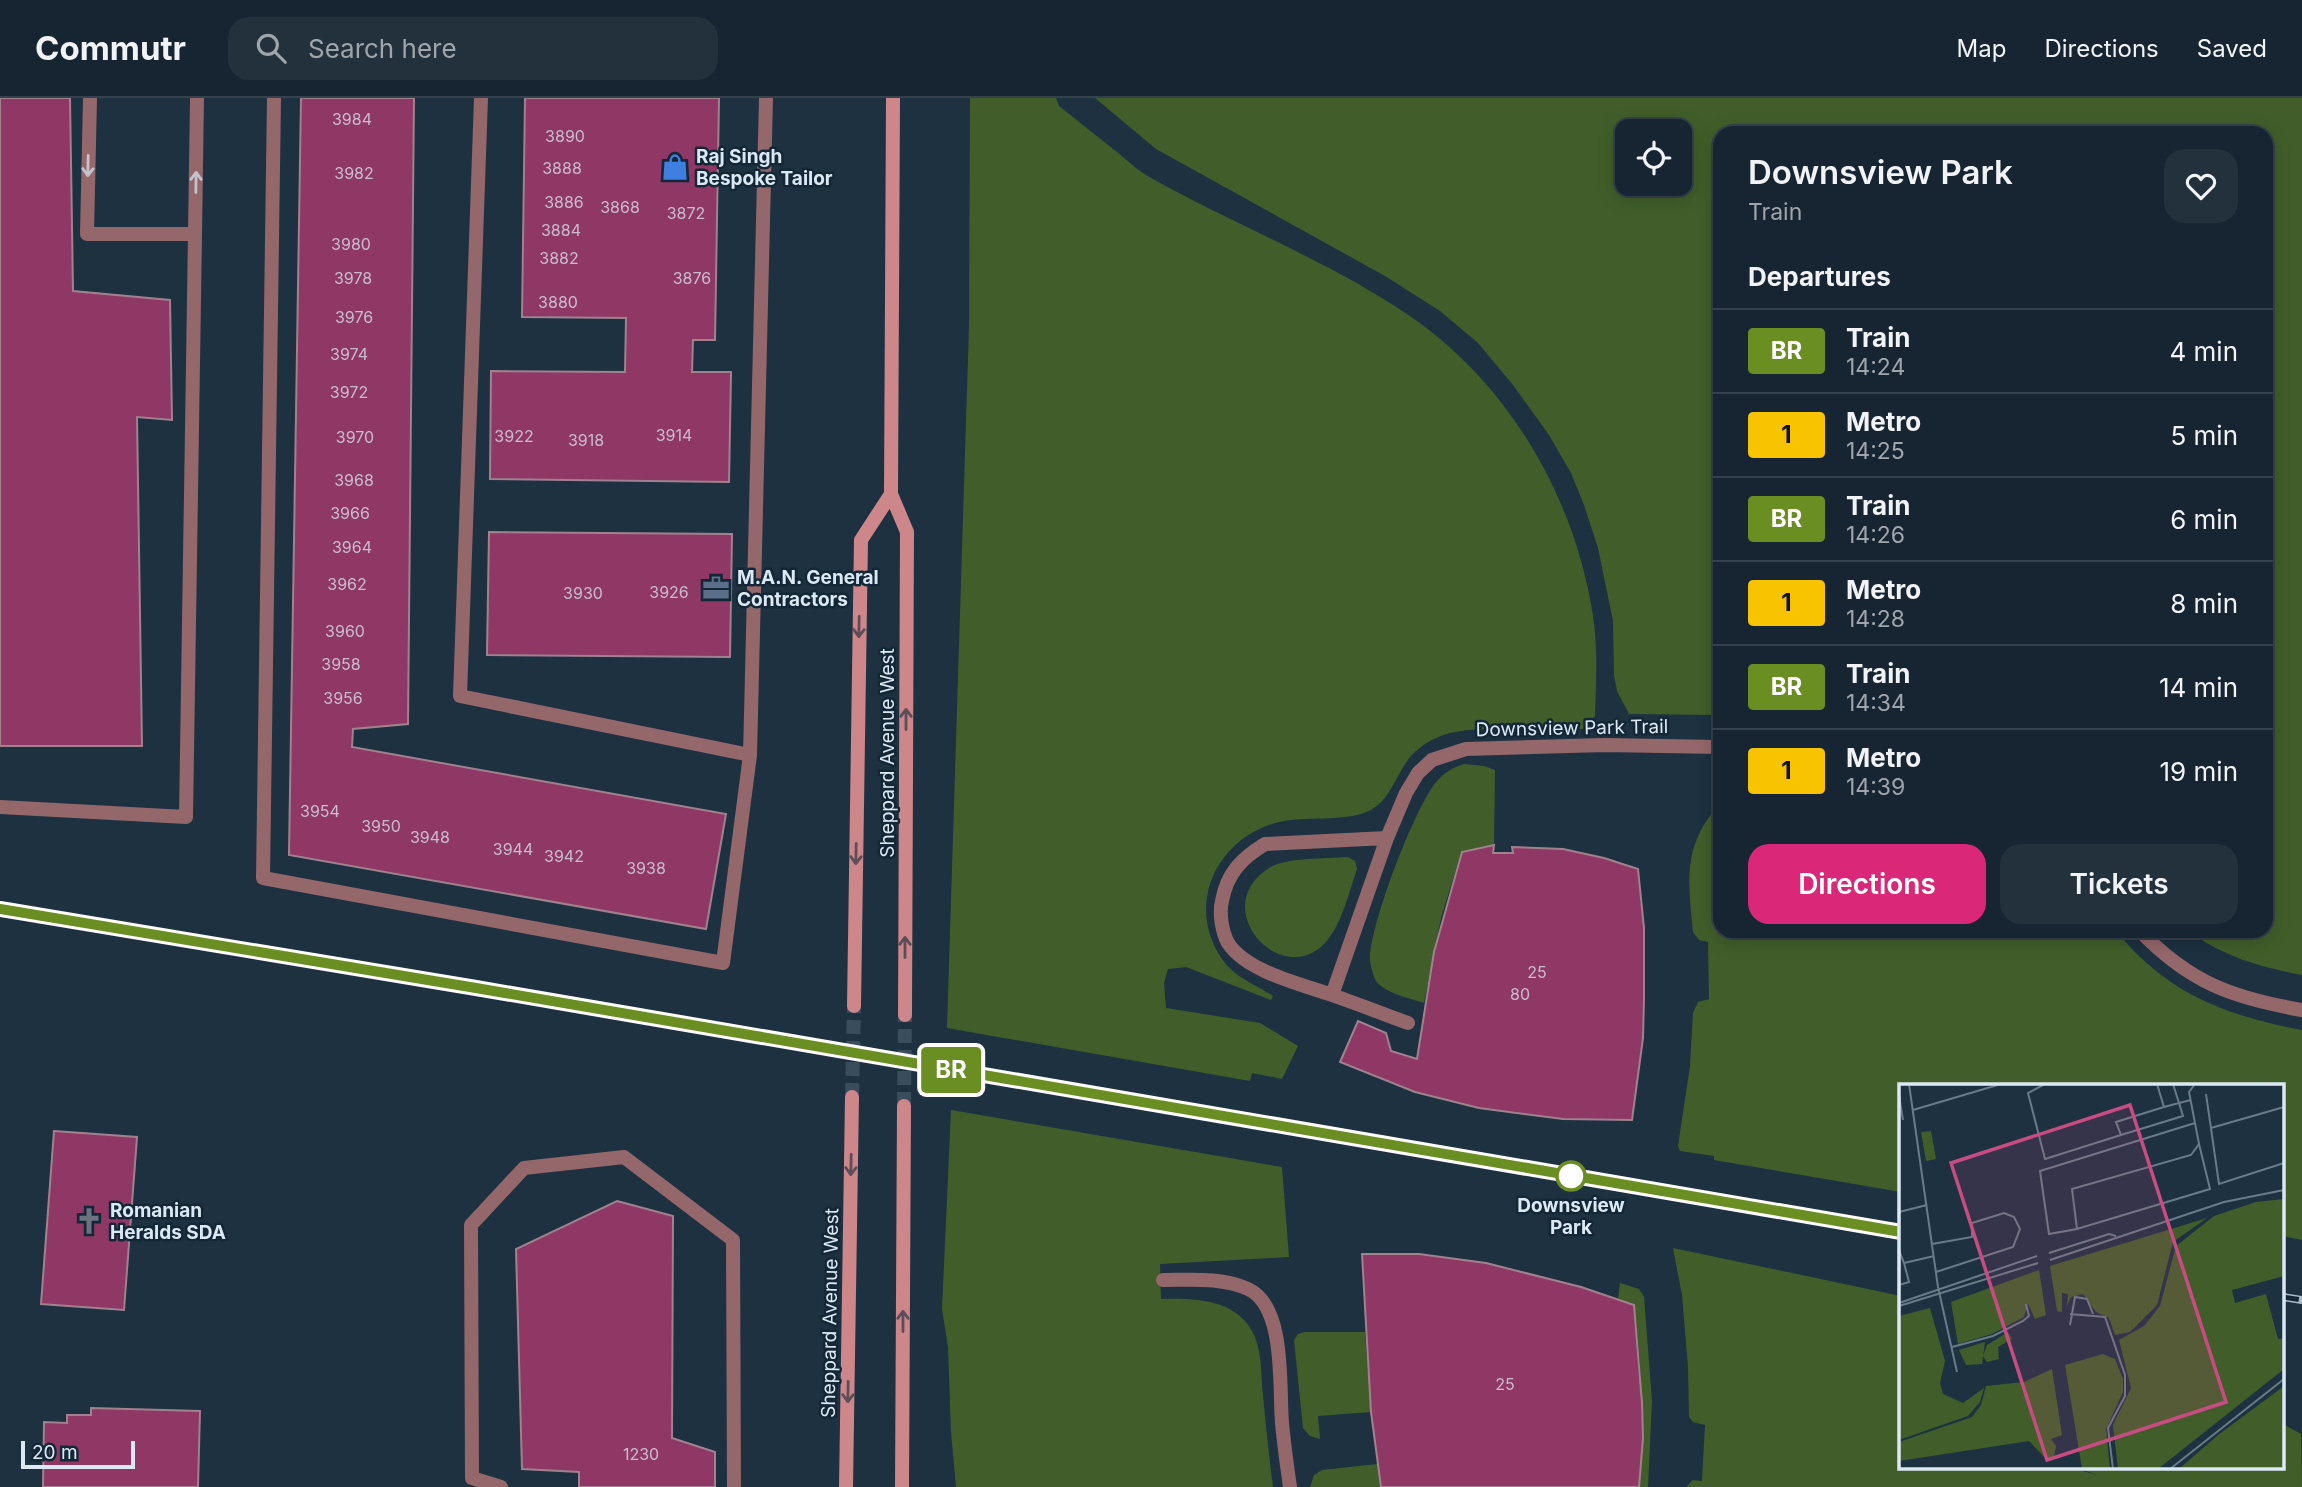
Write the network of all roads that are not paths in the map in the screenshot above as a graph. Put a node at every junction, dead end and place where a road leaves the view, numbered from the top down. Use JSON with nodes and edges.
{"nodes":[{"id":1,"x":90,"y":98,"type":"edge"},
{"id":2,"x":197,"y":98,"type":"edge"},
{"id":3,"x":274,"y":98,"type":"edge"},
{"id":4,"x":481,"y":98,"type":"edge"},
{"id":5,"x":766,"y":98,"type":"edge"},
{"id":6,"x":893,"y":98,"type":"edge"},
{"id":7,"x":195,"y":234,"type":"junction"},
{"id":8,"x":891,"y":494,"type":"junction"},
{"id":9,"x":1713,"y":747,"type":"edge"},
{"id":10,"x":750,"y":755,"type":"junction"},
{"id":11,"x":0,"y":807,"type":"edge"},
{"id":12,"x":1387,"y":838,"type":"junction"},
{"id":13,"x":2148,"y":938,"type":"edge"},
{"id":14,"x":1332,"y":995,"type":"junction"},
{"id":15,"x":854,"y":1006,"type":"tunnel mouth"},
{"id":16,"x":2302,"y":1010,"type":"edge"},
{"id":17,"x":905,"y":1015,"type":"tunnel mouth"},
{"id":18,"x":1408,"y":1023,"type":"dead end"},
{"id":19,"x":852,"y":1097,"type":"tunnel mouth"},
{"id":20,"x":904,"y":1106,"type":"tunnel mouth"},
{"id":21,"x":1163,"y":1280,"type":"dead end"},
{"id":22,"x":502,"y":1487,"type":"edge"},
{"id":23,"x":734,"y":1487,"type":"edge"},
{"id":24,"x":846,"y":1487,"type":"edge"},
{"id":25,"x":902,"y":1487,"type":"edge"},
{"id":26,"x":1290,"y":1487,"type":"edge"}],
"edges":[{"from":1,"to":7,"type":"lane","one_way":true},
{"from":7,"to":2,"type":"lane","one_way":true},
{"from":3,"to":10,"type":"lane"},
{"from":4,"to":10,"type":"lane"},
{"from":5,"to":10,"type":"lane"},
{"from":6,"to":8,"type":"main road","name":"Sheppard Avenue West"},
{"from":7,"to":11,"type":"lane"},
{"from":8,"to":15,"type":"main road","name":"Sheppard Avenue West","one_way":true},
{"from":17,"to":8,"type":"main road","name":"Sheppard Avenue West","one_way":true},
{"from":9,"to":12,"type":"lane","name":"Downsview Park Trail"},
{"from":12,"to":14,"type":"lane","name":"Downsview Park Trail"},
{"from":12,"to":14,"type":"lane"},
{"from":13,"to":16,"type":"lane"},
{"from":14,"to":18,"type":"lane"},
{"from":19,"to":24,"type":"main road","name":"Sheppard Avenue West","one_way":true},
{"from":25,"to":20,"type":"main road","one_way":true},
{"from":21,"to":26,"type":"lane"},
{"from":22,"to":23,"type":"lane"}]}
